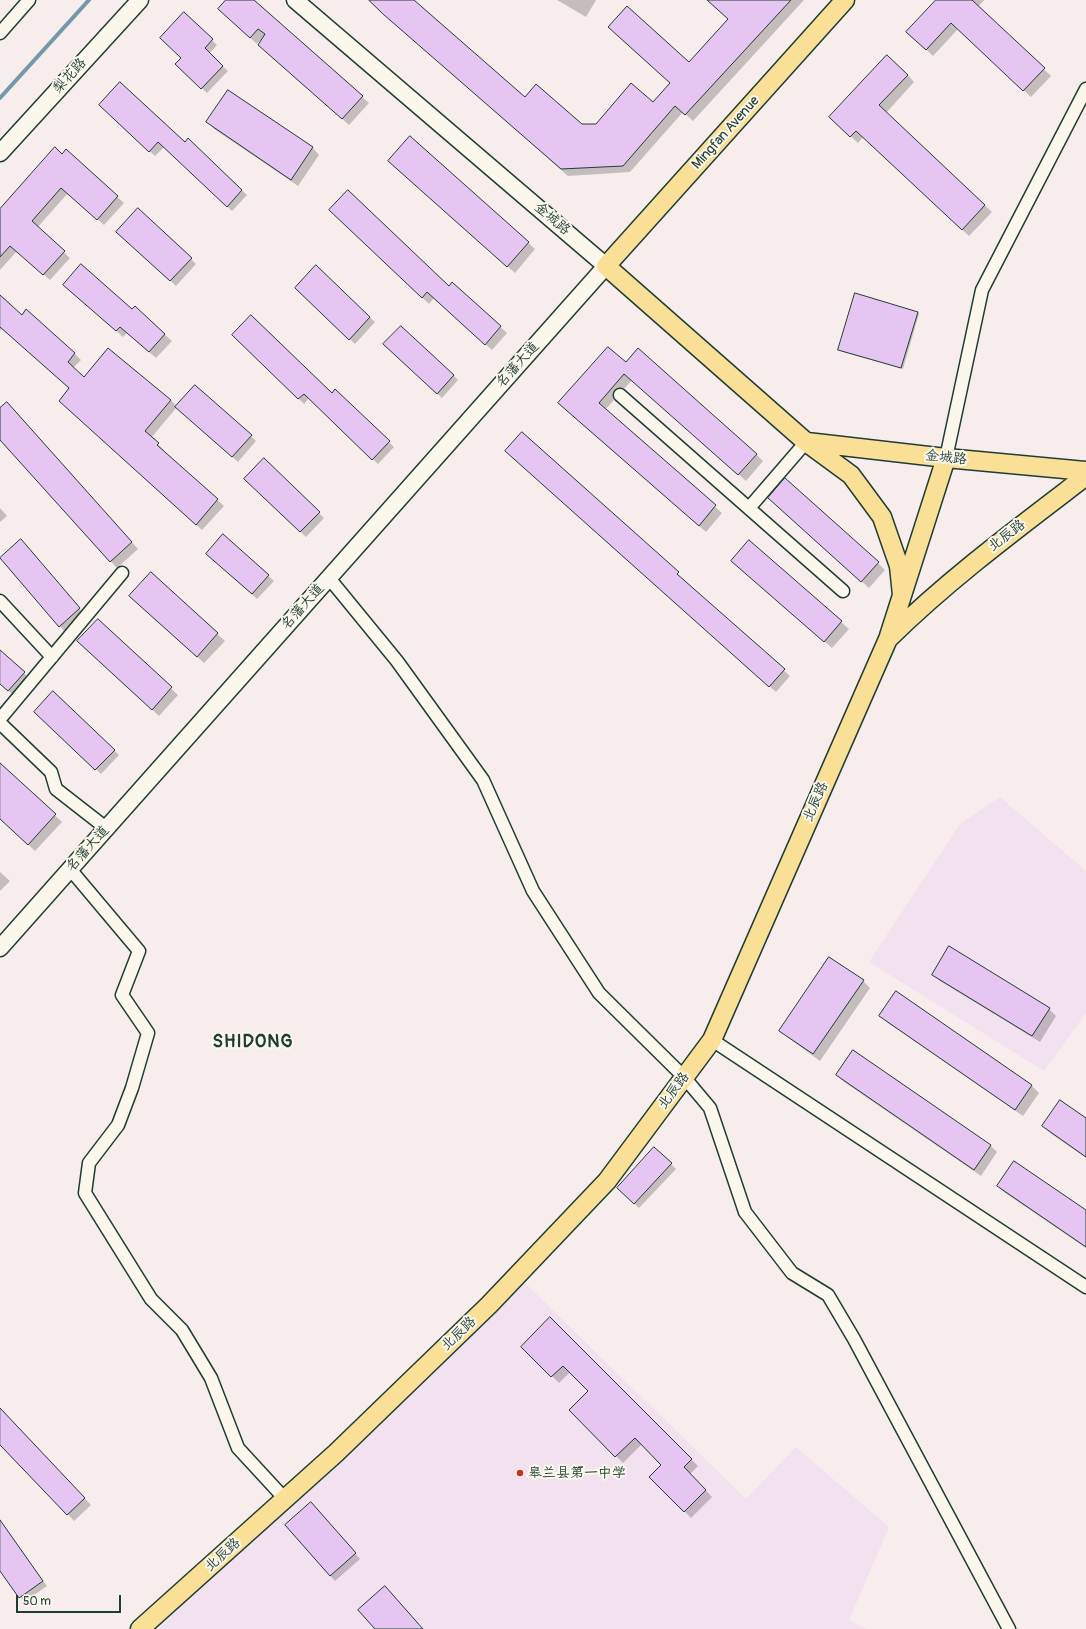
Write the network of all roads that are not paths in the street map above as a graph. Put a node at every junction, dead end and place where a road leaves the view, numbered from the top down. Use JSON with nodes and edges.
{"nodes":[{"id":1,"x":29,"y":0,"type":"edge"},
{"id":2,"x":140,"y":0,"type":"edge"},
{"id":3,"x":295,"y":0,"type":"edge"},
{"id":4,"x":845,"y":0,"type":"edge"},
{"id":5,"x":0,"y":33,"type":"edge"},
{"id":6,"x":1086,"y":89,"type":"edge"},
{"id":7,"x":0,"y":153,"type":"edge"},
{"id":8,"x":606,"y":266,"type":"junction"},
{"id":9,"x":620,"y":395,"type":"dead end"},
{"id":10,"x":806,"y":442,"type":"junction"},
{"id":11,"x":946,"y":458,"type":"junction"},
{"id":12,"x":1086,"y":471,"type":"edge"},
{"id":13,"x":1086,"y":476,"type":"edge"},
{"id":14,"x":749,"y":508,"type":"junction"},
{"id":15,"x":122,"y":573,"type":"dead end"},
{"id":16,"x":329,"y":578,"type":"junction"},
{"id":17,"x":843,"y":591,"type":"dead end"},
{"id":18,"x":902,"y":595,"type":"junction"},
{"id":19,"x":0,"y":601,"type":"edge"},
{"id":20,"x":888,"y":639,"type":"junction"},
{"id":21,"x":52,"y":657,"type":"junction"},
{"id":22,"x":0,"y":719,"type":"edge"},
{"id":23,"x":0,"y":723,"type":"edge"},
{"id":24,"x":106,"y":828,"type":"junction"},
{"id":25,"x":70,"y":869,"type":"junction"},
{"id":26,"x":0,"y":948,"type":"edge"},
{"id":27,"x":712,"y":1040,"type":"junction"},
{"id":28,"x":684,"y":1077,"type":"junction"},
{"id":29,"x":1086,"y":1287,"type":"edge"},
{"id":30,"x":285,"y":1499,"type":"junction"},
{"id":31,"x":140,"y":1629,"type":"edge"},
{"id":32,"x":1009,"y":1629,"type":"edge"}],
"edges":[{"from":1,"to":5,"type":"street"},
{"from":2,"to":7,"type":"main road","name":"梨花路"},
{"from":3,"to":8,"type":"main road","name":"金城路"},
{"from":4,"to":8,"type":"main road","name":"Mingfan Avenue"},
{"from":6,"to":11,"type":"street"},
{"from":8,"to":10,"type":"main road","name":"金城路"},
{"from":8,"to":16,"type":"main road","name":"名藩大道"},
{"from":9,"to":14,"type":"street"},
{"from":10,"to":11,"type":"main road","name":"金城路"},
{"from":10,"to":14,"type":"street"},
{"from":10,"to":18,"type":"main road","name":"金城路"},
{"from":11,"to":12,"type":"main road","name":"金城路"},
{"from":11,"to":18,"type":"main road"},
{"from":13,"to":20,"type":"main road","name":"北辰路"},
{"from":14,"to":17,"type":"street"},
{"from":15,"to":21,"type":"street"},
{"from":16,"to":24,"type":"main road","name":"名藩大道"},
{"from":16,"to":28,"type":"street"},
{"from":18,"to":20,"type":"main road"},
{"from":19,"to":21,"type":"street"},
{"from":20,"to":27,"type":"main road","name":"北辰路"},
{"from":21,"to":22,"type":"street"},
{"from":23,"to":24,"type":"street"},
{"from":24,"to":25,"type":"main road","name":"名藩大道"},
{"from":25,"to":26,"type":"main road","name":"名藩大道"},
{"from":25,"to":30,"type":"street"},
{"from":27,"to":28,"type":"main road","name":"北辰路"},
{"from":27,"to":29,"type":"street"},
{"from":28,"to":30,"type":"main road","name":"北辰路"},
{"from":28,"to":32,"type":"street"},
{"from":30,"to":31,"type":"main road","name":"北辰路"}]}
